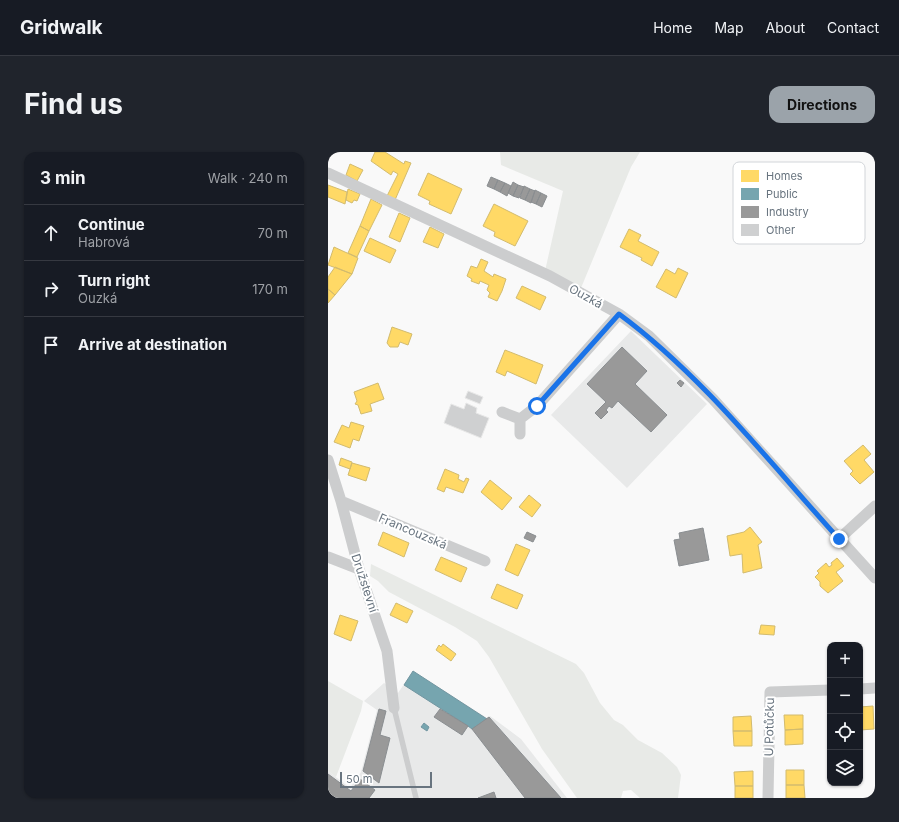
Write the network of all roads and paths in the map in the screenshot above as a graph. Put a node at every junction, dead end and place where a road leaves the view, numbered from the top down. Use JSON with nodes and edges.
{"nodes":[{"id":1,"x":328,"y":173,"type":"edge"},
{"id":2,"x":619,"y":314,"type":"junction"},
{"id":3,"x":502,"y":412,"type":"dead end"},
{"id":4,"x":520,"y":419,"type":"junction"},
{"id":5,"x":520,"y":434,"type":"dead end"},
{"id":6,"x":328,"y":460,"type":"edge"},
{"id":7,"x":341,"y":501,"type":"junction"},
{"id":8,"x":875,"y":506,"type":"edge"},
{"id":9,"x":839,"y":539,"type":"junction"},
{"id":10,"x":328,"y":557,"type":"edge"},
{"id":11,"x":485,"y":561,"type":"dead end"},
{"id":12,"x":359,"y":568,"type":"junction"},
{"id":13,"x":875,"y":578,"type":"edge"},
{"id":14,"x":875,"y":688,"type":"edge"},
{"id":15,"x":863,"y":689,"type":"edge"},
{"id":16,"x":827,"y":690,"type":"edge"},
{"id":17,"x":394,"y":708,"type":"joint"},
{"id":18,"x":416,"y":798,"type":"edge"},
{"id":19,"x":768,"y":798,"type":"edge"}],
"edges":[{"from":1,"to":2,"type":"street","name":"Ouzká"},
{"from":2,"to":4,"type":"street"},
{"from":2,"to":9,"type":"street","name":"Ouzká"},
{"from":3,"to":4,"type":"street"},
{"from":4,"to":5,"type":"street"},
{"from":6,"to":7,"type":"street","name":"Družstevní"},
{"from":7,"to":11,"type":"street","name":"Francouzská"},
{"from":7,"to":12,"type":"street","name":"Družstevní"},
{"from":8,"to":9,"type":"street"},
{"from":9,"to":13,"type":"street","name":"Ouzká"},
{"from":10,"to":12,"type":"street"},
{"from":12,"to":17,"type":"street","name":"Družstevní"},
{"from":14,"to":15,"type":"street"},
{"from":16,"to":19,"type":"street","name":"U Potůčku"},
{"from":17,"to":18,"type":"lane"}]}
